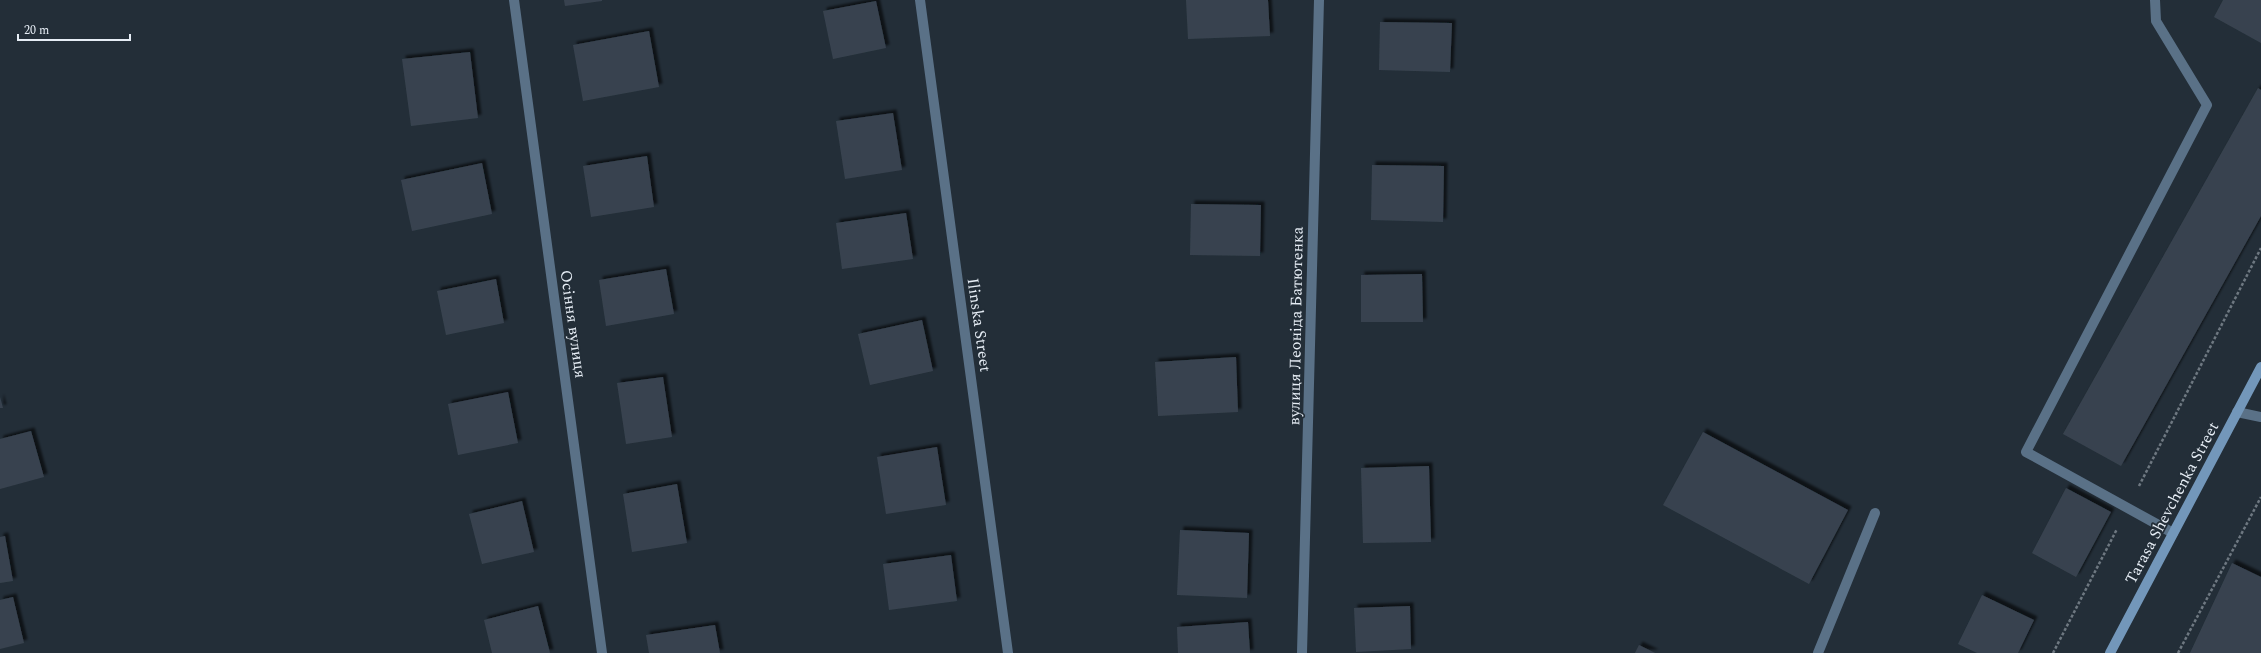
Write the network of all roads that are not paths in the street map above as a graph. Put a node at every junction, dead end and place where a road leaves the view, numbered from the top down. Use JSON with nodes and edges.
{"nodes":[{"id":1,"x":514,"y":0,"type":"edge"},
{"id":2,"x":920,"y":0,"type":"edge"},
{"id":3,"x":1319,"y":0,"type":"edge"},
{"id":4,"x":2155,"y":0,"type":"edge"},
{"id":5,"x":2261,"y":367,"type":"edge"},
{"id":6,"x":2237,"y":412,"type":"junction"},
{"id":7,"x":2261,"y":417,"type":"edge"},
{"id":8,"x":1875,"y":513,"type":"dead end"},
{"id":9,"x":2173,"y":533,"type":"junction"},
{"id":10,"x":602,"y":653,"type":"edge"},
{"id":11,"x":1008,"y":653,"type":"edge"},
{"id":12,"x":1302,"y":653,"type":"edge"},
{"id":13,"x":1818,"y":653,"type":"edge"},
{"id":14,"x":2110,"y":653,"type":"edge"}],
"edges":[{"from":1,"to":10,"type":"street","name":"Осіння вулиця"},
{"from":2,"to":11,"type":"street","name":"Ilinska Street"},
{"from":3,"to":12,"type":"street","name":"вулиця Леоніда Батютенка"},
{"from":4,"to":9,"type":"street"},
{"from":5,"to":6,"type":"main road","name":"Tarasa Shevchenka Street"},
{"from":6,"to":7,"type":"street"},
{"from":6,"to":9,"type":"main road","name":"Tarasa Shevchenka Street"},
{"from":8,"to":13,"type":"street"},
{"from":9,"to":14,"type":"main road","name":"Tarasa Shevchenka Street"}]}
